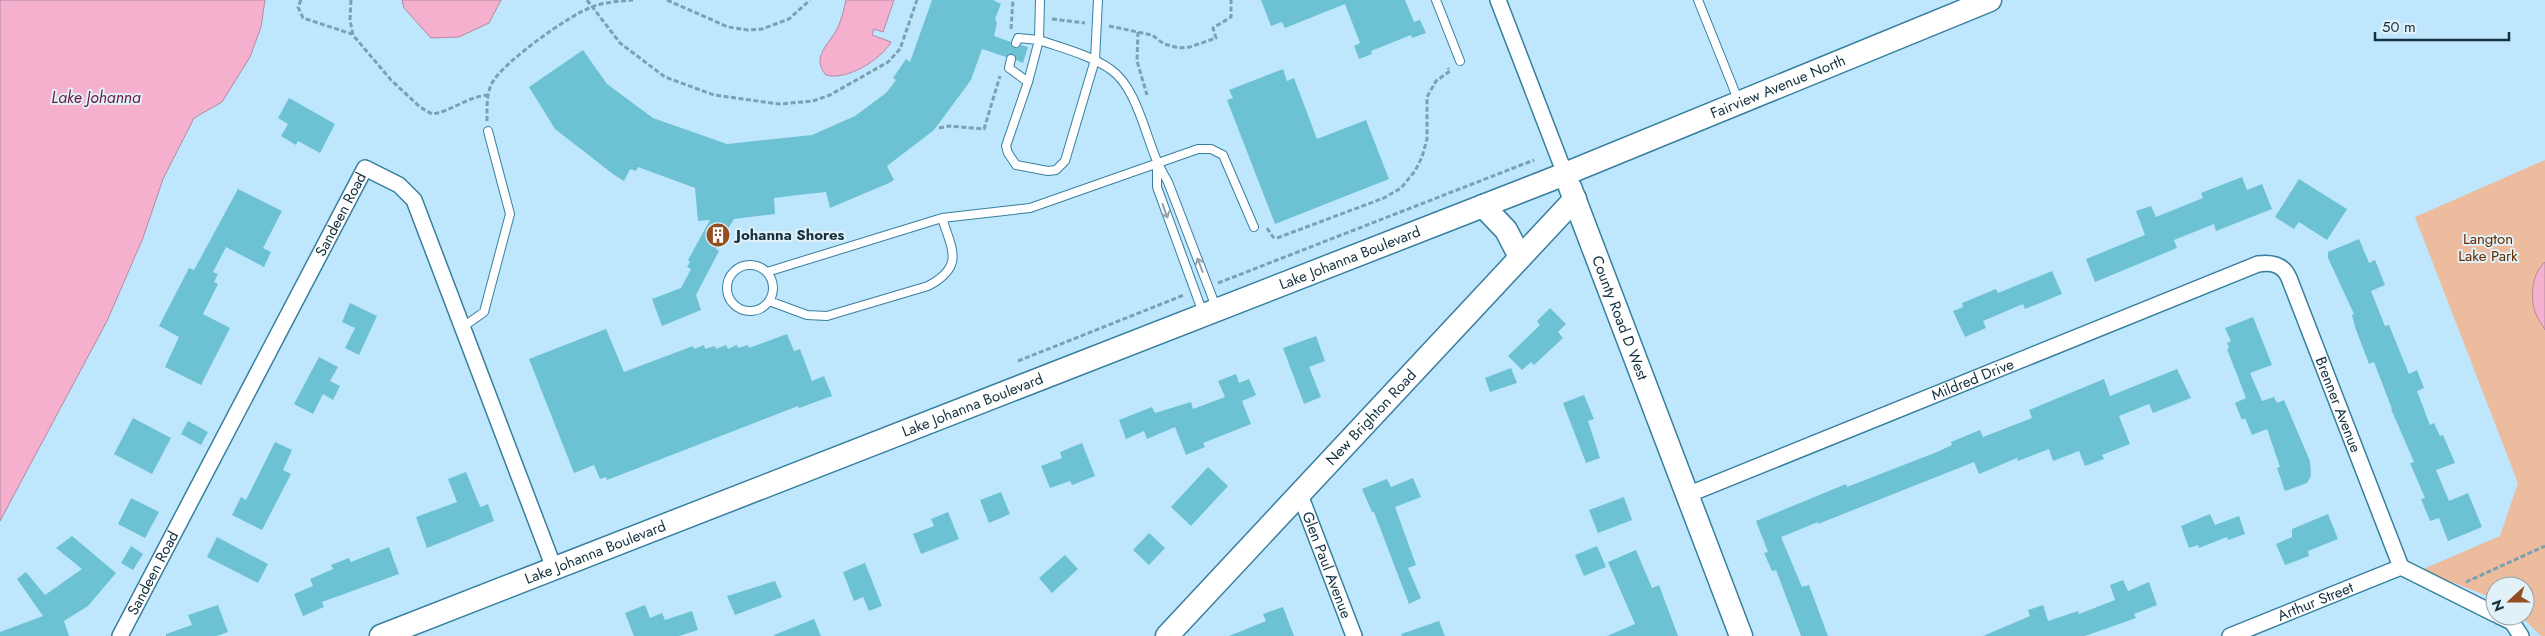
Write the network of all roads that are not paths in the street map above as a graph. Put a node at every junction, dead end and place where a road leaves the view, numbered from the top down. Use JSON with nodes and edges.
{"nodes":[{"id":1,"x":1040,"y":0,"type":"edge"},
{"id":2,"x":1098,"y":0,"type":"edge"},
{"id":3,"x":1436,"y":0,"type":"edge"},
{"id":4,"x":1498,"y":0,"type":"edge"},
{"id":5,"x":1698,"y":0,"type":"edge"},
{"id":6,"x":1990,"y":0,"type":"edge"},
{"id":7,"x":1039,"y":40,"type":"junction"},
{"id":8,"x":1016,"y":43,"type":"dead end"},
{"id":9,"x":1011,"y":59,"type":"dead end"},
{"id":10,"x":1096,"y":60,"type":"junction"},
{"id":11,"x":1460,"y":61,"type":"dead end"},
{"id":12,"x":1028,"y":82,"type":"junction"},
{"id":13,"x":1739,"y":104,"type":"junction"},
{"id":14,"x":488,"y":131,"type":"road end"},
{"id":15,"x":1157,"y":164,"type":"junction"},
{"id":16,"x":1565,"y":174,"type":"junction"},
{"id":17,"x":1575,"y":199,"type":"junction"},
{"id":18,"x":1483,"y":206,"type":"junction"},
{"id":19,"x":942,"y":218,"type":"junction"},
{"id":20,"x":1254,"y":225,"type":"road end"},
{"id":21,"x":1520,"y":257,"type":"junction"},
{"id":22,"x":2258,"y":264,"type":"joint"},
{"id":23,"x":767,"y":272,"type":"junction"},
{"id":24,"x":769,"y":301,"type":"junction"},
{"id":25,"x":1211,"y":313,"type":"junction"},
{"id":26,"x":463,"y":327,"type":"junction"},
{"id":27,"x":1299,"y":492,"type":"junction"},
{"id":28,"x":1687,"y":495,"type":"junction"},
{"id":29,"x":2401,"y":567,"type":"junction"},
{"id":30,"x":554,"y":568,"type":"junction"},
{"id":31,"x":2485,"y":609,"type":"edge"},
{"id":32,"x":120,"y":636,"type":"edge"},
{"id":33,"x":381,"y":636,"type":"edge"},
{"id":34,"x":1167,"y":636,"type":"edge"},
{"id":35,"x":1354,"y":636,"type":"edge"},
{"id":36,"x":1741,"y":636,"type":"edge"},
{"id":37,"x":2230,"y":636,"type":"edge"}],
"edges":[{"from":1,"to":7,"type":"lane"},
{"from":2,"to":10,"type":"lane"},
{"from":3,"to":11,"type":"lane"},
{"from":4,"to":16,"type":"street","name":"County Road D West"},
{"from":5,"to":13,"type":"lane"},
{"from":6,"to":13,"type":"street","name":"Fairview Avenue North"},
{"from":7,"to":8,"type":"lane"},
{"from":7,"to":10,"type":"lane"},
{"from":7,"to":12,"type":"lane"},
{"from":9,"to":12,"type":"lane"},
{"from":10,"to":12,"type":"lane"},
{"from":10,"to":15,"type":"lane"},
{"from":13,"to":16,"type":"street","name":"Fairview Avenue North"},
{"from":14,"to":26,"type":"lane"},
{"from":15,"to":19,"type":"lane"},
{"from":15,"to":20,"type":"lane"},
{"from":25,"to":15,"type":"lane","one_way":true},
{"from":15,"to":25,"type":"lane","one_way":true},
{"from":16,"to":17,"type":"street","name":"County Road D West"},
{"from":16,"to":18,"type":"street","name":"Lake Johanna Boulevard"},
{"from":17,"to":21,"type":"street","name":"New Brighton Road"},
{"from":17,"to":28,"type":"street","name":"County Road D West"},
{"from":18,"to":21,"type":"street"},
{"from":18,"to":25,"type":"street","name":"Lake Johanna Boulevard"},
{"from":19,"to":23,"type":"lane"},
{"from":19,"to":24,"type":"lane"},
{"from":21,"to":27,"type":"street","name":"New Brighton Road"},
{"from":22,"to":28,"type":"street","name":"Mildred Drive"},
{"from":22,"to":29,"type":"street","name":"Brenner Avenue"},
{"from":23,"to":24,"type":"lane"},
{"from":23,"to":24,"type":"lane"},
{"from":25,"to":30,"type":"street","name":"Lake Johanna Boulevard"},
{"from":26,"to":30,"type":"street","name":"Sandeen Road"},
{"from":26,"to":32,"type":"street","name":"Sandeen Road"},
{"from":27,"to":34,"type":"street","name":"New Brighton Road"},
{"from":27,"to":35,"type":"street","name":"Glen Paul Avenue"},
{"from":28,"to":36,"type":"street","name":"County Road D West"},
{"from":29,"to":31,"type":"street"},
{"from":29,"to":37,"type":"street","name":"Arthur Street"},
{"from":30,"to":33,"type":"street","name":"Lake Johanna Boulevard"}]}
